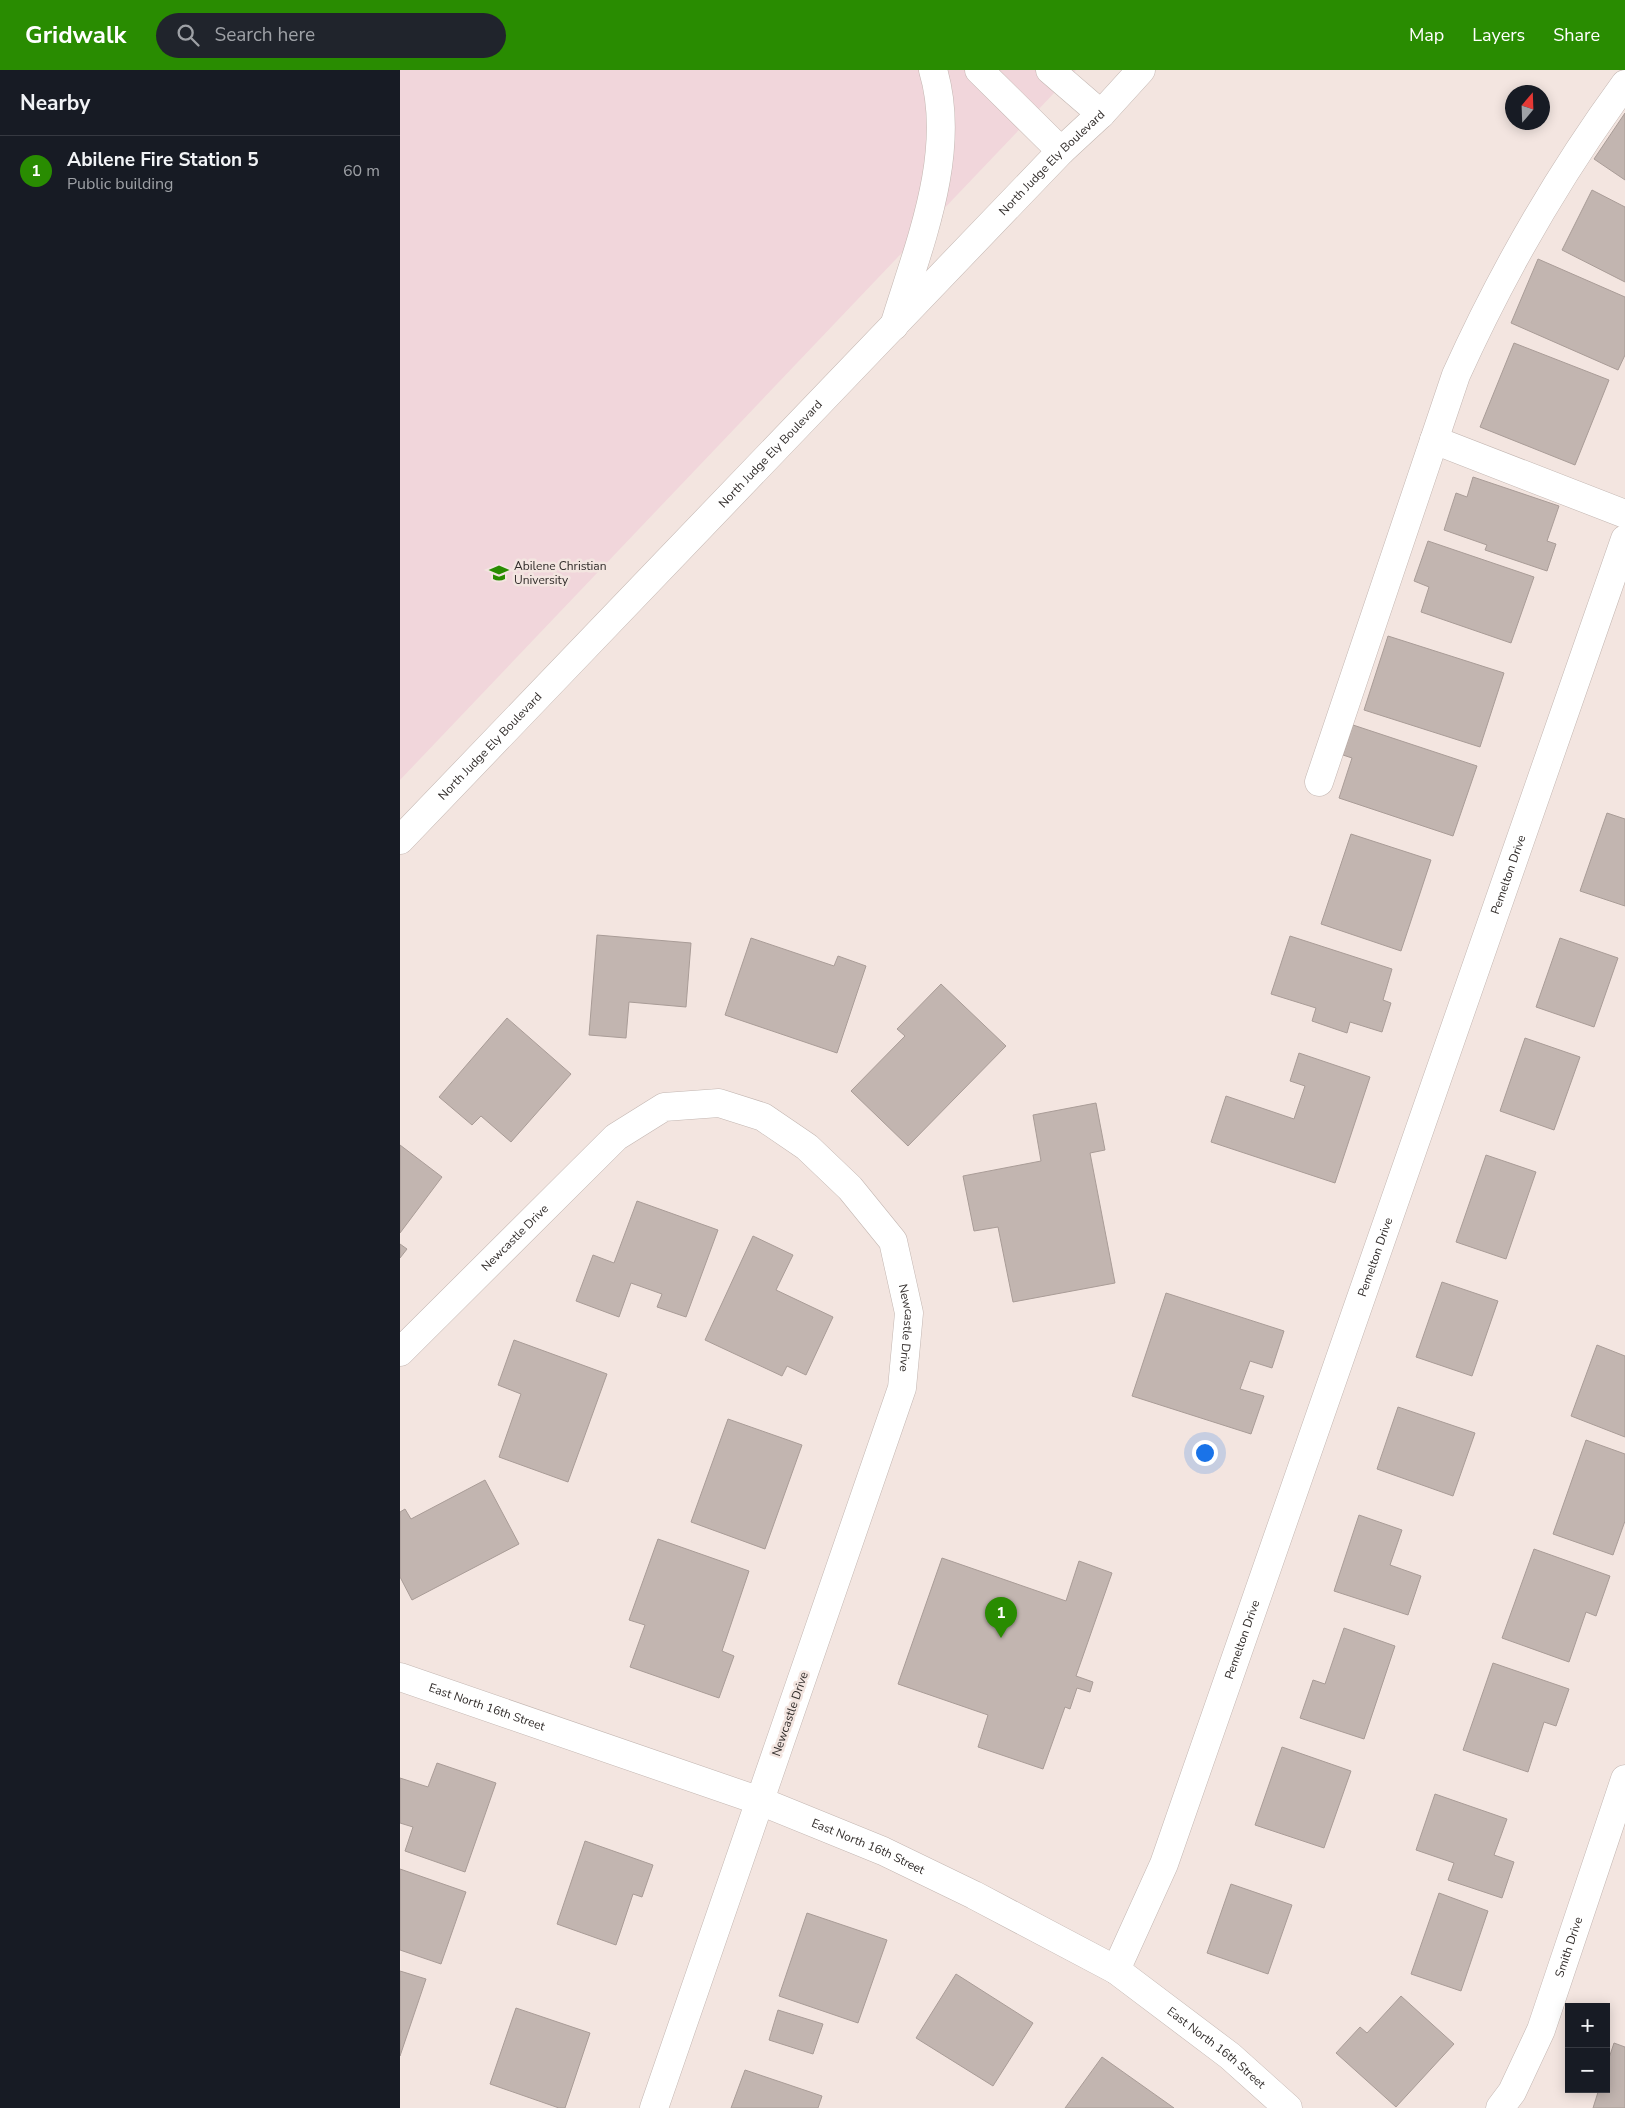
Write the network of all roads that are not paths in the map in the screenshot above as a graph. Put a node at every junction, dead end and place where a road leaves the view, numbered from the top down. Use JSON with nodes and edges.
{"nodes":[{"id":1,"x":933,"y":70,"type":"edge"},
{"id":2,"x":979,"y":70,"type":"edge"},
{"id":3,"x":1050,"y":70,"type":"edge"},
{"id":4,"x":1141,"y":70,"type":"edge"},
{"id":5,"x":1625,"y":84,"type":"edge"},
{"id":6,"x":1101,"y":114,"type":"junction"},
{"id":7,"x":1062,"y":151,"type":"junction"},
{"id":8,"x":894,"y":326,"type":"junction"},
{"id":9,"x":1434,"y":440,"type":"junction"},
{"id":10,"x":1625,"y":514,"type":"edge"},
{"id":11,"x":1625,"y":539,"type":"edge"},
{"id":12,"x":1319,"y":782,"type":"dead end"},
{"id":13,"x":400,"y":840,"type":"edge"},
{"id":14,"x":400,"y":1352,"type":"edge"},
{"id":15,"x":400,"y":1677,"type":"edge"},
{"id":16,"x":1625,"y":1780,"type":"edge"},
{"id":17,"x":760,"y":1801,"type":"junction"},
{"id":18,"x":1116,"y":1970,"type":"junction"},
{"id":19,"x":654,"y":2108,"type":"edge"},
{"id":20,"x":1288,"y":2108,"type":"edge"},
{"id":21,"x":1500,"y":2108,"type":"edge"}],
"edges":[{"from":1,"to":8,"type":"street"},
{"from":2,"to":7,"type":"street"},
{"from":3,"to":6,"type":"street"},
{"from":4,"to":6,"type":"street","name":"North Judge Ely Boulevard"},
{"from":5,"to":9,"type":"street"},
{"from":6,"to":7,"type":"street","name":"North Judge Ely Boulevard"},
{"from":7,"to":8,"type":"street","name":"North Judge Ely Boulevard"},
{"from":8,"to":13,"type":"street","name":"North Judge Ely Boulevard"},
{"from":9,"to":10,"type":"street"},
{"from":9,"to":12,"type":"street"},
{"from":11,"to":18,"type":"street","name":"Pemelton Drive"},
{"from":14,"to":17,"type":"street","name":"Newcastle Drive"},
{"from":15,"to":17,"type":"street","name":"East North 16th Street"},
{"from":16,"to":21,"type":"street","name":"Smith Drive"},
{"from":17,"to":18,"type":"street","name":"East North 16th Street"},
{"from":17,"to":19,"type":"street","name":"Newcastle Drive"},
{"from":18,"to":20,"type":"street","name":"East North 16th Street"}]}
